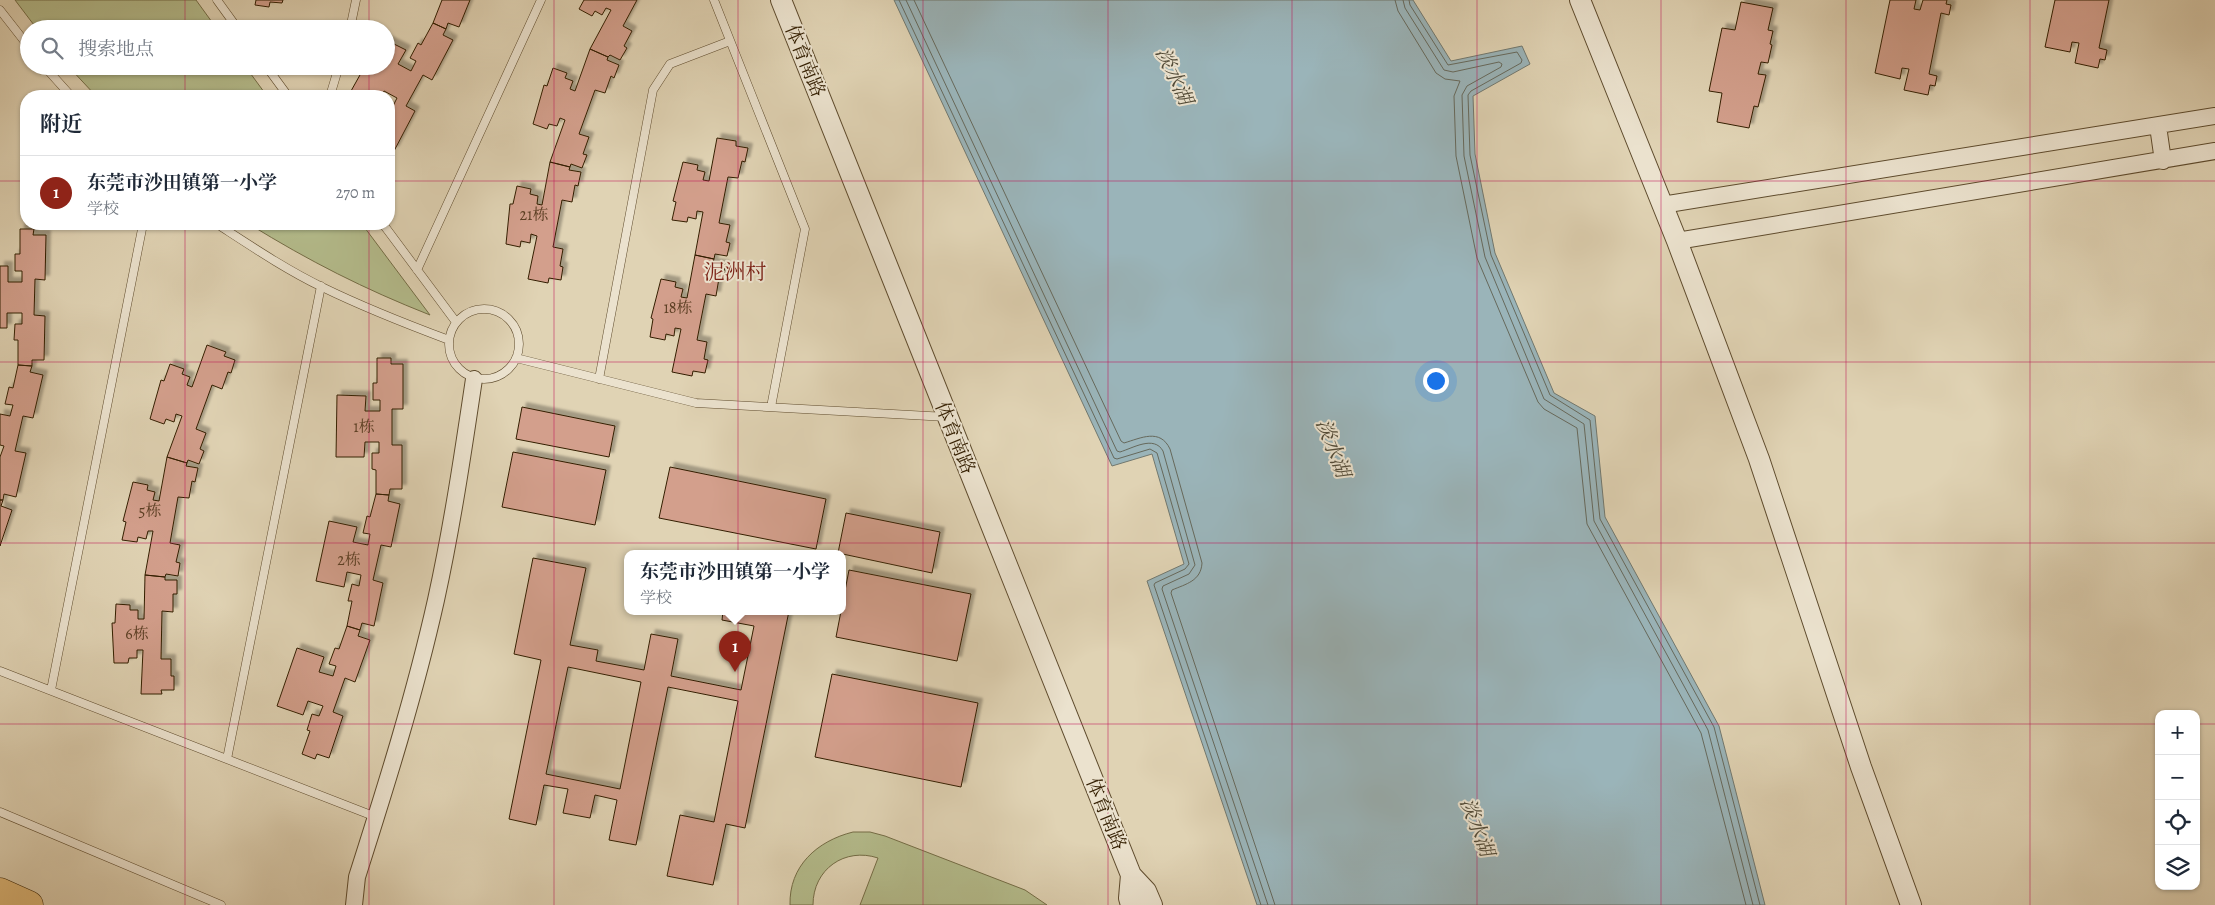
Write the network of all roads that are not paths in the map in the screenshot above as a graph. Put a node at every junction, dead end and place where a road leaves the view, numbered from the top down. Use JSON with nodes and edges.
{"nodes":[{"id":1,"x":216,"y":0,"type":"edge"},
{"id":2,"x":356,"y":0,"type":"edge"},
{"id":3,"x":541,"y":0,"type":"edge"},
{"id":4,"x":714,"y":0,"type":"edge"},
{"id":5,"x":781,"y":0,"type":"edge"},
{"id":6,"x":1580,"y":0,"type":"edge"},
{"id":7,"x":0,"y":10,"type":"edge"},
{"id":8,"x":231,"y":20,"type":"edge"},
{"id":9,"x":352,"y":20,"type":"edge"},
{"id":10,"x":20,"y":36,"type":"edge"},
{"id":11,"x":730,"y":41,"type":"junction"},
{"id":12,"x":52,"y":75,"type":"edge"},
{"id":13,"x":273,"y":75,"type":"edge"},
{"id":14,"x":336,"y":75,"type":"edge"},
{"id":15,"x":66,"y":90,"type":"edge"},
{"id":16,"x":284,"y":90,"type":"edge"},
{"id":17,"x":332,"y":90,"type":"edge"},
{"id":18,"x":2215,"y":116,"type":"edge"},
{"id":19,"x":2158,"y":126,"type":"junction"},
{"id":20,"x":2215,"y":151,"type":"edge"},
{"id":21,"x":2163,"y":161,"type":"junction"},
{"id":22,"x":1662,"y":205,"type":"junction"},
{"id":23,"x":142,"y":230,"type":"edge"},
{"id":24,"x":226,"y":230,"type":"edge"},
{"id":25,"x":388,"y":230,"type":"edge"},
{"id":26,"x":1676,"y":241,"type":"junction"},
{"id":27,"x":418,"y":270,"type":"junction"},
{"id":28,"x":321,"y":286,"type":"junction"},
{"id":29,"x":456,"y":322,"type":"junction"},
{"id":30,"x":449,"y":340,"type":"junction"},
{"id":31,"x":516,"y":358,"type":"junction"},
{"id":32,"x":474,"y":379,"type":"junction"},
{"id":33,"x":599,"y":379,"type":"junction"},
{"id":34,"x":771,"y":407,"type":"junction"},
{"id":35,"x":946,"y":417,"type":"junction"},
{"id":36,"x":0,"y":670,"type":"edge"},
{"id":37,"x":51,"y":690,"type":"junction"},
{"id":38,"x":227,"y":759,"type":"junction"},
{"id":39,"x":0,"y":812,"type":"edge"},
{"id":40,"x":376,"y":818,"type":"junction"},
{"id":41,"x":1131,"y":875,"type":"junction"},
{"id":42,"x":0,"y":892,"type":"edge"},
{"id":43,"x":29,"y":905,"type":"edge"},
{"id":44,"x":221,"y":905,"type":"edge"},
{"id":45,"x":354,"y":905,"type":"edge"},
{"id":46,"x":1132,"y":905,"type":"edge"},
{"id":47,"x":1152,"y":905,"type":"edge"},
{"id":48,"x":1911,"y":905,"type":"edge"}],
"edges":[{"from":1,"to":8,"type":"lane"},
{"from":2,"to":9,"type":"lane"},
{"from":3,"to":27,"type":"lane"},
{"from":4,"to":11,"type":"lane"},
{"from":5,"to":35,"type":"street","name":"体育南路"},
{"from":6,"to":22,"type":"street"},
{"from":7,"to":10,"type":"lane"},
{"from":11,"to":33,"type":"lane"},
{"from":11,"to":34,"type":"lane"},
{"from":12,"to":15,"type":"lane"},
{"from":13,"to":16,"type":"lane"},
{"from":14,"to":17,"type":"lane"},
{"from":18,"to":19,"type":"street"},
{"from":19,"to":21,"type":"street"},
{"from":19,"to":22,"type":"street"},
{"from":20,"to":21,"type":"street"},
{"from":21,"to":26,"type":"street"},
{"from":22,"to":26,"type":"street"},
{"from":23,"to":37,"type":"lane"},
{"from":24,"to":28,"type":"lane"},
{"from":25,"to":27,"type":"lane"},
{"from":26,"to":48,"type":"street"},
{"from":27,"to":29,"type":"lane"},
{"from":28,"to":30,"type":"lane"},
{"from":28,"to":38,"type":"lane"},
{"from":29,"to":30,"type":"lane"},
{"from":29,"to":31,"type":"lane"},
{"from":30,"to":32,"type":"lane"},
{"from":31,"to":32,"type":"lane"},
{"from":31,"to":33,"type":"lane"},
{"from":32,"to":40,"type":"street"},
{"from":33,"to":34,"type":"lane"},
{"from":34,"to":35,"type":"lane"},
{"from":35,"to":41,"type":"street","name":"体育南路"},
{"from":36,"to":37,"type":"lane"},
{"from":37,"to":38,"type":"lane"},
{"from":38,"to":40,"type":"lane"},
{"from":39,"to":44,"type":"lane"},
{"from":40,"to":45,"type":"street"},
{"from":41,"to":46,"type":"street","name":"体育南路"},
{"from":41,"to":47,"type":"street","name":"体育南路"},
{"from":42,"to":43,"type":"highway"}]}
